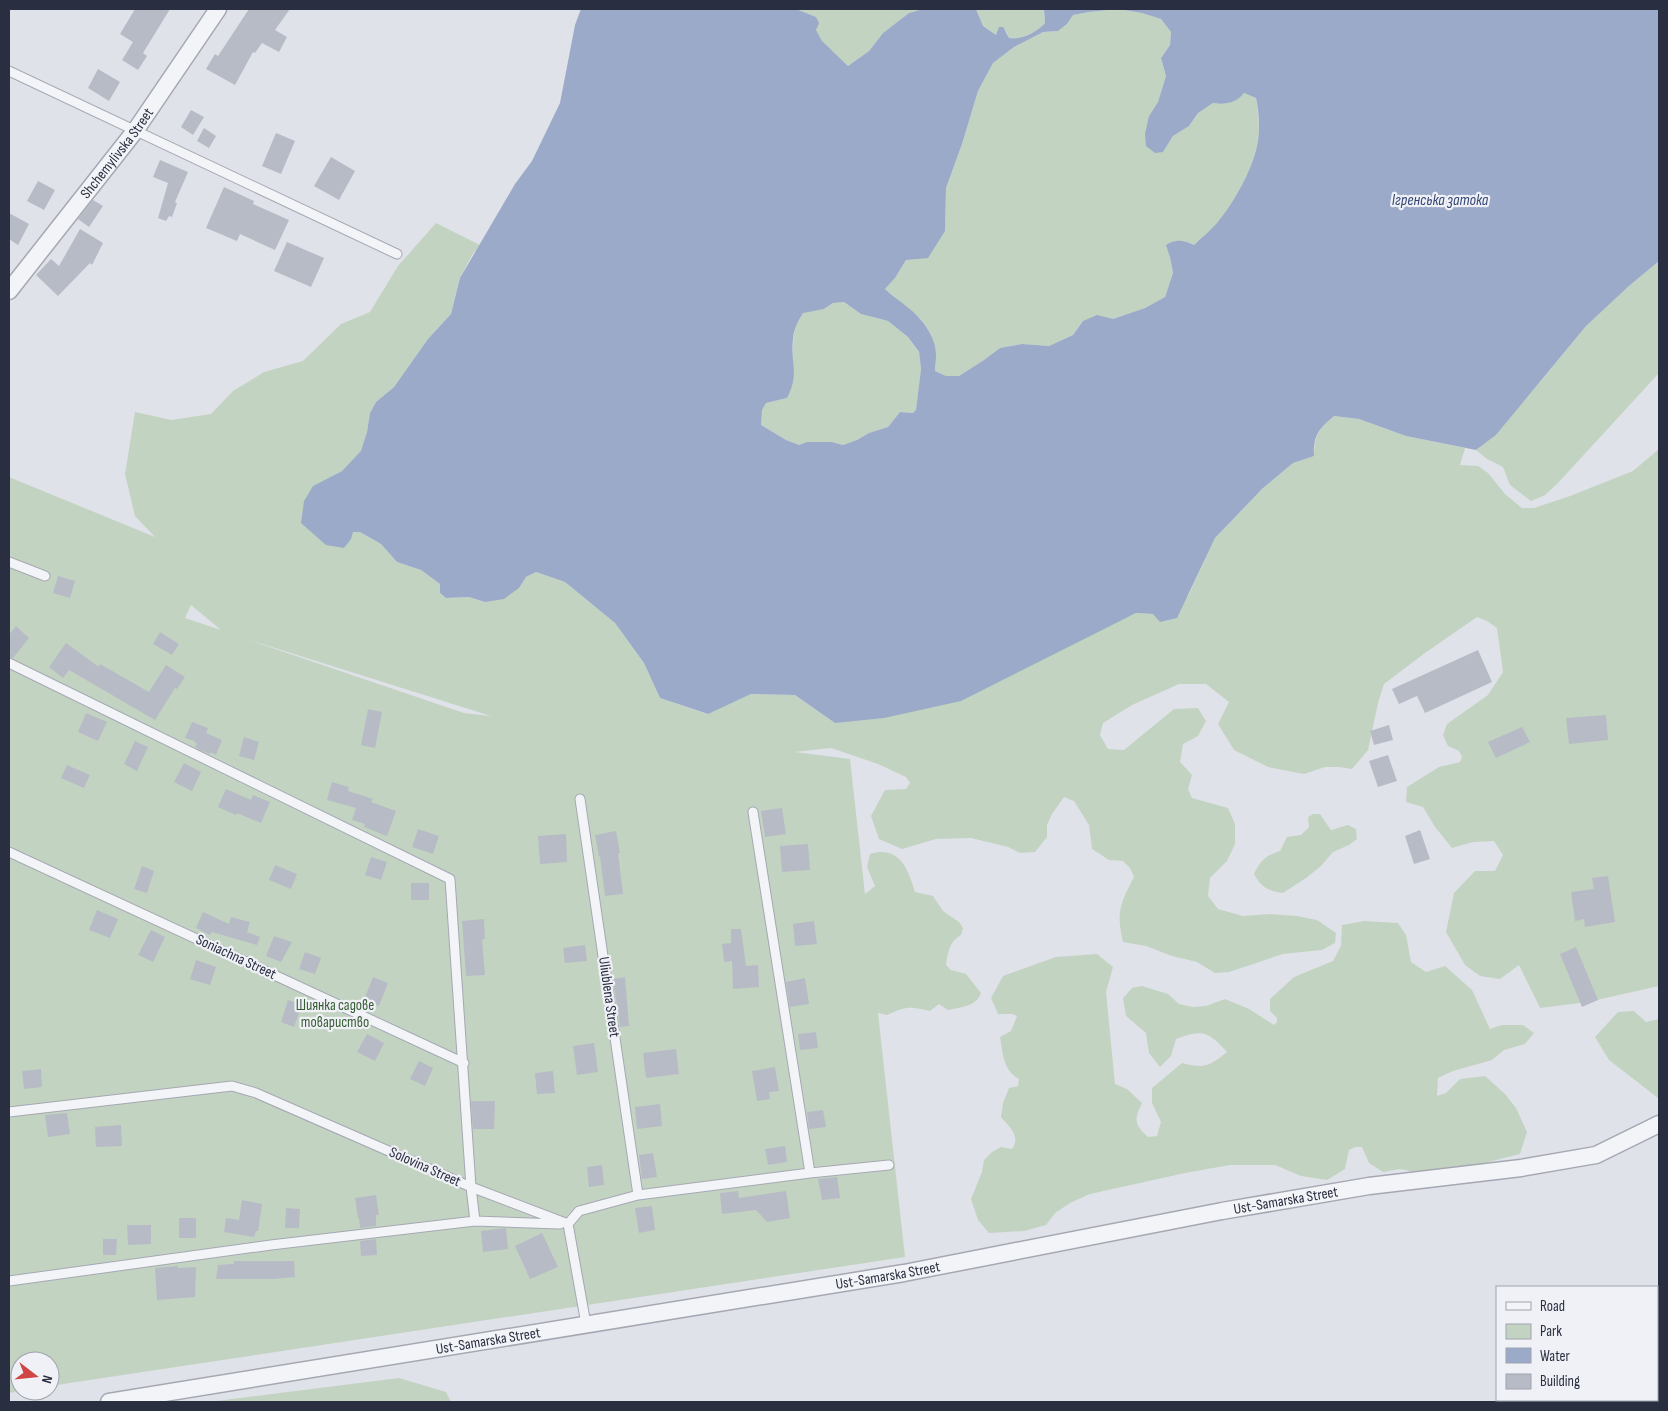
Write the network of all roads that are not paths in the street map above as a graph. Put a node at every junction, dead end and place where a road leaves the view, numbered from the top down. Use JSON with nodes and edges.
{"nodes":[{"id":1,"x":218,"y":9,"type":"edge"},
{"id":2,"x":9,"y":71,"type":"edge"},
{"id":3,"x":135,"y":131,"type":"junction"},
{"id":4,"x":397,"y":254,"type":"dead end"},
{"id":5,"x":9,"y":291,"type":"edge"},
{"id":6,"x":9,"y":562,"type":"edge"},
{"id":7,"x":46,"y":576,"type":"dead end"},
{"id":8,"x":9,"y":663,"type":"edge"},
{"id":9,"x":580,"y":799,"type":"dead end"},
{"id":10,"x":753,"y":812,"type":"dead end"},
{"id":11,"x":9,"y":852,"type":"edge"},
{"id":12,"x":464,"y":1063,"type":"junction"},
{"id":13,"x":9,"y":1112,"type":"edge"},
{"id":14,"x":1659,"y":1124,"type":"edge"},
{"id":15,"x":889,"y":1165,"type":"dead end"},
{"id":16,"x":810,"y":1173,"type":"junction"},
{"id":17,"x":471,"y":1187,"type":"junction"},
{"id":18,"x":638,"y":1196,"type":"junction"},
{"id":19,"x":475,"y":1221,"type":"junction"},
{"id":20,"x":568,"y":1224,"type":"junction"},
{"id":21,"x":9,"y":1280,"type":"edge"},
{"id":22,"x":586,"y":1324,"type":"junction"},
{"id":23,"x":109,"y":1402,"type":"edge"}],
"edges":[{"from":1,"to":3,"type":"street","name":"Shchemylivska Street"},
{"from":2,"to":3,"type":"lane"},
{"from":3,"to":4,"type":"lane"},
{"from":3,"to":5,"type":"street","name":"Shchemylivska Street"},
{"from":6,"to":7,"type":"lane"},
{"from":8,"to":12,"type":"lane"},
{"from":9,"to":18,"type":"lane","name":"Uliublena Street"},
{"from":10,"to":16,"type":"lane"},
{"from":11,"to":12,"type":"lane","name":"Soniachna Street"},
{"from":12,"to":17,"type":"lane"},
{"from":13,"to":17,"type":"lane","name":"Solovina Street"},
{"from":14,"to":22,"type":"street","name":"Ust-Samarska Street"},
{"from":15,"to":16,"type":"lane"},
{"from":16,"to":18,"type":"lane"},
{"from":17,"to":19,"type":"lane","name":"Solovina Street"},
{"from":17,"to":20,"type":"lane"},
{"from":18,"to":20,"type":"lane"},
{"from":19,"to":20,"type":"lane"},
{"from":19,"to":21,"type":"lane"},
{"from":20,"to":22,"type":"lane"},
{"from":22,"to":23,"type":"street","name":"Ust-Samarska Street"}]}
